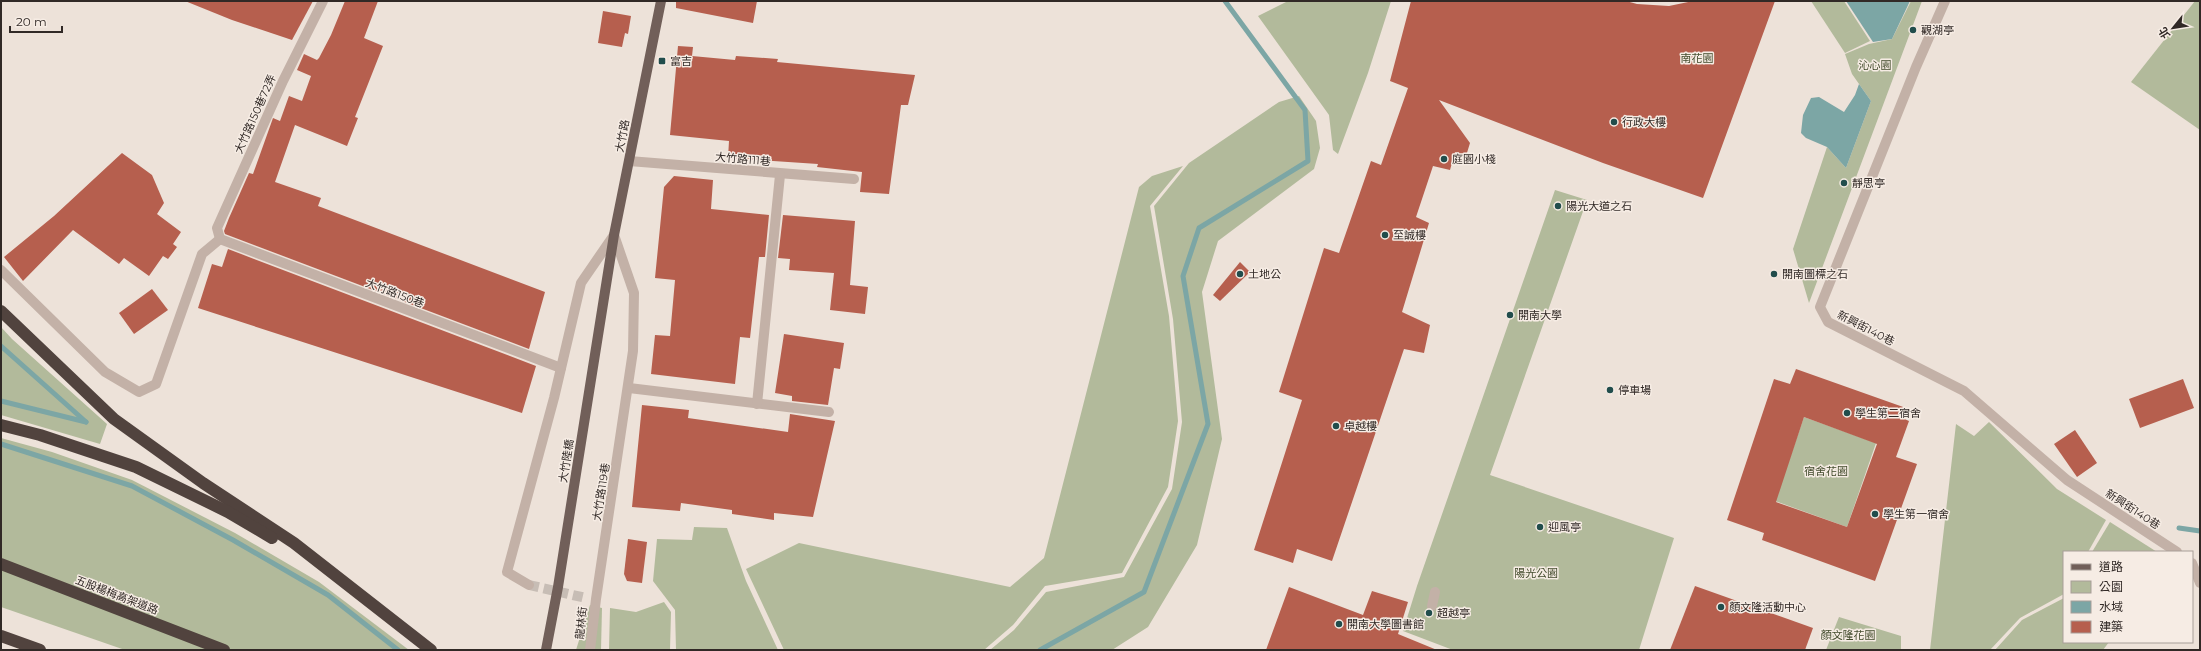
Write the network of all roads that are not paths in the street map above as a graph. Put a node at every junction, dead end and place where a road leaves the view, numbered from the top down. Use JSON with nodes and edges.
{"nodes":[{"id":1,"x":324,"y":1,"type":"edge"},
{"id":2,"x":661,"y":1,"type":"edge"},
{"id":3,"x":1945,"y":1,"type":"edge"},
{"id":4,"x":629,"y":161,"type":"junction"},
{"id":5,"x":780,"y":175,"type":"junction"},
{"id":6,"x":854,"y":179,"type":"dead end"},
{"id":7,"x":614,"y":235,"type":"junction"},
{"id":8,"x":220,"y":239,"type":"junction"},
{"id":9,"x":1,"y":270,"type":"edge"},
{"id":10,"x":608,"y":276,"type":"joint"},
{"id":11,"x":1,"y":311,"type":"edge"},
{"id":12,"x":561,"y":368,"type":"junction"},
{"id":13,"x":629,"y":388,"type":"junction"},
{"id":14,"x":757,"y":404,"type":"junction"},
{"id":15,"x":829,"y":412,"type":"dead end"},
{"id":16,"x":1,"y":425,"type":"edge"},
{"id":17,"x":2175,"y":551,"type":"edge"},
{"id":18,"x":1,"y":564,"type":"edge"},
{"id":19,"x":2193,"y":566,"type":"edge"},
{"id":20,"x":333,"y":574,"type":"junction"},
{"id":21,"x":2200,"y":583,"type":"edge"},
{"id":22,"x":529,"y":585,"type":"tunnel mouth"},
{"id":23,"x":1435,"y":592,"type":"dead end"},
{"id":24,"x":591,"y":598,"type":"joint"},
{"id":25,"x":1432,"y":606,"type":"dead end"},
{"id":26,"x":1,"y":636,"type":"edge"},
{"id":27,"x":40,"y":650,"type":"edge"},
{"id":28,"x":224,"y":650,"type":"edge"},
{"id":29,"x":431,"y":650,"type":"edge"},
{"id":30,"x":546,"y":650,"type":"edge"},
{"id":31,"x":590,"y":650,"type":"edge"}],
"edges":[{"from":1,"to":8,"type":"street","name":"大竹路150巷72弄"},
{"from":2,"to":4,"type":"main road","name":"大竹路"},
{"from":3,"to":17,"type":"street","name":"新興街140巷"},
{"from":4,"to":5,"type":"street","name":"大竹路111巷"},
{"from":4,"to":7,"type":"main road","name":"大竹路"},
{"from":5,"to":6,"type":"street","name":"大竹路111巷"},
{"from":5,"to":14,"type":"street"},
{"from":7,"to":10,"type":"main road","name":"大竹路"},
{"from":7,"to":12,"type":"street"},
{"from":7,"to":13,"type":"street","name":"大竹路119巷"},
{"from":8,"to":9,"type":"street"},
{"from":8,"to":12,"type":"street","name":"大竹路150巷"},
{"from":10,"to":30,"type":"main road","name":"大竹陸橋"},
{"from":11,"to":20,"type":"highway"},
{"from":12,"to":22,"type":"street"},
{"from":13,"to":14,"type":"street"},
{"from":13,"to":24,"type":"street","name":"大竹路119巷"},
{"from":14,"to":15,"type":"street"},
{"from":16,"to":20,"type":"highway"},
{"from":18,"to":28,"type":"highway","name":"五股楊梅高架道路"},
{"from":19,"to":21,"type":"street"},
{"from":20,"to":29,"type":"highway"},
{"from":23,"to":25,"type":"street"},
{"from":24,"to":31,"type":"street","name":"龍林街"},
{"from":26,"to":27,"type":"highway"}]}
